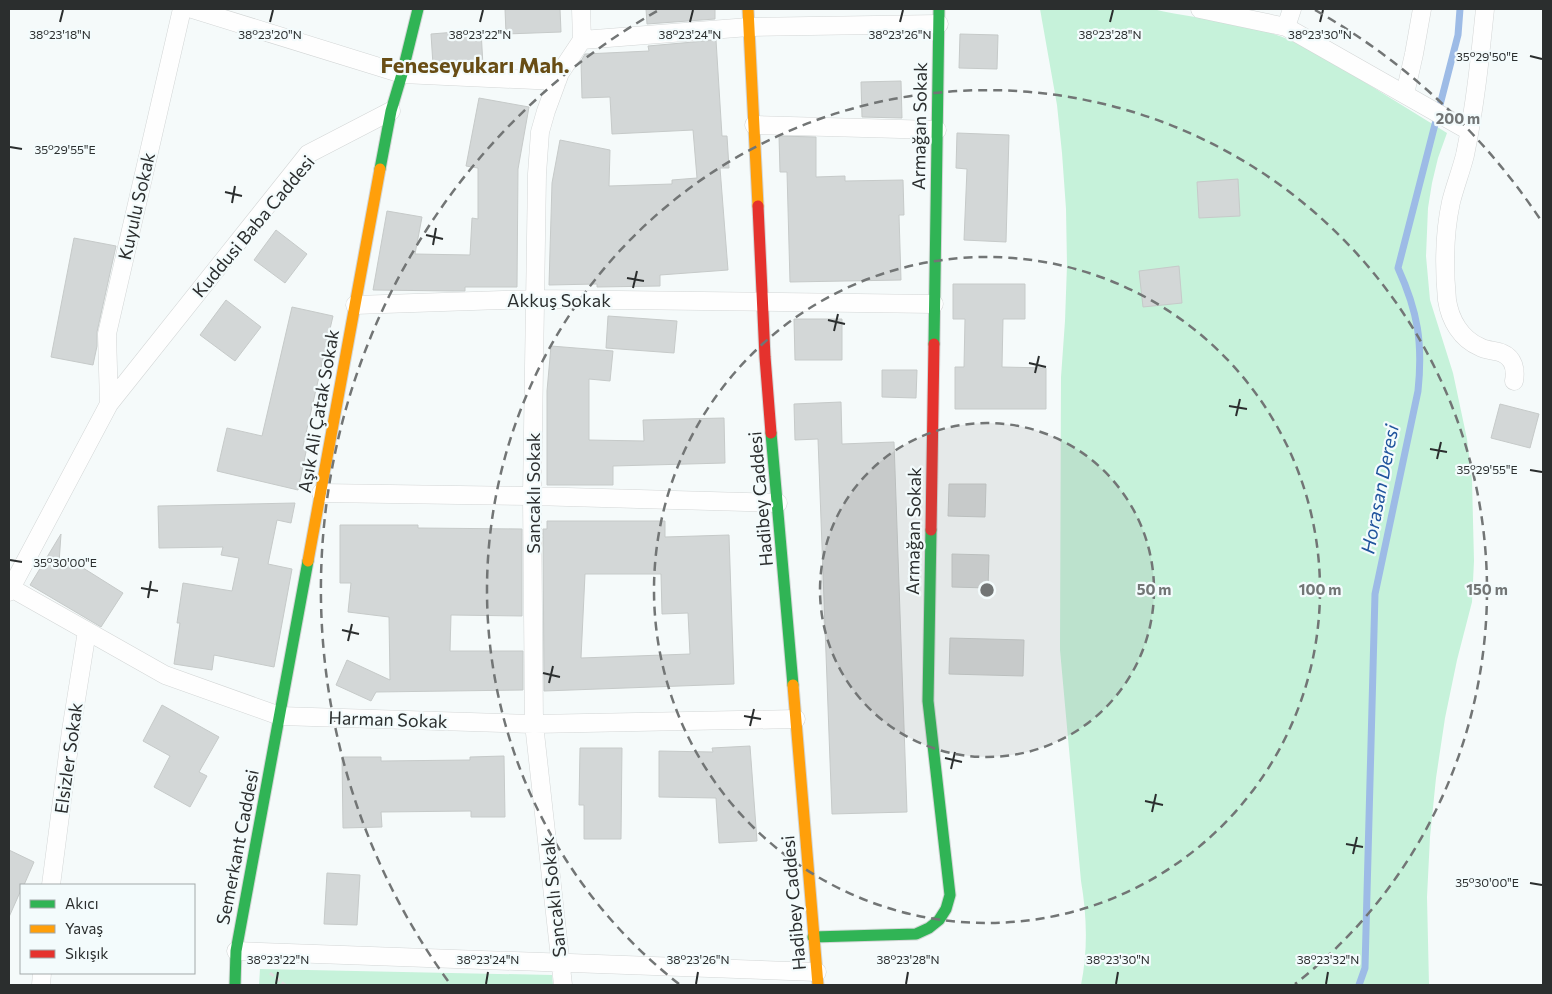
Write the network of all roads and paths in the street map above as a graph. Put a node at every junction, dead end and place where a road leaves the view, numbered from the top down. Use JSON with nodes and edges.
{"nodes":[{"id":1,"x":182,"y":9,"type":"edge"},
{"id":2,"x":192,"y":9,"type":"edge"},
{"id":3,"x":418,"y":9,"type":"edge"},
{"id":4,"x":580,"y":9,"type":"edge"},
{"id":5,"x":748,"y":9,"type":"edge"},
{"id":6,"x":1200,"y":9,"type":"edge"},
{"id":7,"x":1292,"y":9,"type":"edge"},
{"id":8,"x":1422,"y":9,"type":"edge"},
{"id":9,"x":1484,"y":9,"type":"edge"},
{"id":10,"x":939,"y":16,"type":"edge"},
{"id":11,"x":749,"y":27,"type":"junction"},
{"id":12,"x":1286,"y":27,"type":"junction"},
{"id":13,"x":582,"y":40,"type":"junction"},
{"id":14,"x":402,"y":74,"type":"junction"},
{"id":15,"x":557,"y":81,"type":"junction"},
{"id":16,"x":1404,"y":94,"type":"junction"},
{"id":17,"x":390,"y":111,"type":"junction"},
{"id":18,"x":754,"y":125,"type":"junction"},
{"id":19,"x":937,"y":130,"type":"junction"},
{"id":20,"x":1469,"y":131,"type":"junction"},
{"id":21,"x":535,"y":299,"type":"junction"},
{"id":22,"x":763,"y":301,"type":"junction"},
{"id":23,"x":934,"y":304,"type":"junction"},
{"id":24,"x":354,"y":306,"type":"junction"},
{"id":25,"x":1514,"y":381,"type":"dead end"},
{"id":26,"x":109,"y":404,"type":"junction"},
{"id":27,"x":322,"y":493,"type":"junction"},
{"id":28,"x":532,"y":496,"type":"junction"},
{"id":29,"x":778,"y":502,"type":"junction"},
{"id":30,"x":10,"y":590,"type":"edge"},
{"id":31,"x":87,"y":631,"type":"junction"},
{"id":32,"x":280,"y":716,"type":"junction"},
{"id":33,"x":796,"y":719,"type":"junction"},
{"id":34,"x":534,"y":724,"type":"junction"},
{"id":35,"x":51,"y":884,"type":"edge"},
{"id":36,"x":813,"y":937,"type":"junction"},
{"id":37,"x":236,"y":950,"type":"junction"},
{"id":38,"x":560,"y":963,"type":"junction"},
{"id":39,"x":818,"y":979,"type":"edge"},
{"id":40,"x":235,"y":985,"type":"edge"},
{"id":41,"x":563,"y":985,"type":"edge"}],
"edges":[{"from":1,"to":26,"type":"street","name":"Kuyulu Sokak"},
{"from":2,"to":14,"type":"street"},
{"from":3,"to":14,"type":"street"},
{"from":4,"to":13,"type":"street"},
{"from":5,"to":11,"type":"street","name":"Hadibey Caddesi"},
{"from":6,"to":12,"type":"street"},
{"from":7,"to":12,"type":"street"},
{"from":8,"to":16,"type":"street"},
{"from":9,"to":20,"type":"street"},
{"from":10,"to":11,"type":"street"},
{"from":10,"to":19,"type":"street","name":"Armağan Sokak"},
{"from":11,"to":13,"type":"street"},
{"from":11,"to":18,"type":"street","name":"Hadibey Caddesi"},
{"from":12,"to":16,"type":"street"},
{"from":13,"to":15,"type":"street","name":"Sancaklı Sokak"},
{"from":14,"to":15,"type":"street"},
{"from":14,"to":17,"type":"street"},
{"from":15,"to":21,"type":"street","name":"Sancaklı Sokak"},
{"from":16,"to":20,"type":"street"},
{"from":17,"to":24,"type":"street","name":"Aşık Ali Çatak Sokak"},
{"from":17,"to":26,"type":"street","name":"Kuddusi Baba Caddesi"},
{"from":18,"to":19,"type":"street"},
{"from":18,"to":22,"type":"street","name":"Hadibey Caddesi"},
{"from":19,"to":23,"type":"street","name":"Armağan Sokak"},
{"from":20,"to":25,"type":"street"},
{"from":21,"to":22,"type":"street","name":"Akkuş Sokak"},
{"from":21,"to":24,"type":"street","name":"Akkuş Sokak"},
{"from":21,"to":28,"type":"street","name":"Sancaklı Sokak"},
{"from":22,"to":23,"type":"street","name":"Akkuş Sokak"},
{"from":22,"to":29,"type":"street","name":"Hadibey Caddesi"},
{"from":23,"to":36,"type":"street","name":"Armağan Sokak"},
{"from":24,"to":27,"type":"street","name":"Aşık Ali Çatak Sokak"},
{"from":26,"to":30,"type":"street","name":"Kuddusi Baba Caddesi"},
{"from":27,"to":28,"type":"street"},
{"from":27,"to":32,"type":"street","name":"Aşık Ali Çatak Sokak"},
{"from":28,"to":29,"type":"street"},
{"from":28,"to":34,"type":"street","name":"Sancaklı Sokak"},
{"from":29,"to":33,"type":"street","name":"Hadibey Caddesi"},
{"from":30,"to":31,"type":"street","name":"Harman Sokak"},
{"from":31,"to":32,"type":"street","name":"Harman Sokak"},
{"from":31,"to":35,"type":"street","name":"Elsizler Sokak"},
{"from":32,"to":34,"type":"street","name":"Harman Sokak"},
{"from":32,"to":37,"type":"street","name":"Semerkant Caddesi"},
{"from":33,"to":34,"type":"street","name":"Harman Sokak"},
{"from":33,"to":36,"type":"street","name":"Hadibey Caddesi"},
{"from":34,"to":38,"type":"street","name":"Sancaklı Sokak"},
{"from":36,"to":39,"type":"street","name":"Hadibey Caddesi"},
{"from":37,"to":38,"type":"street"},
{"from":37,"to":40,"type":"street","name":"Semerkant Caddesi"},
{"from":38,"to":39,"type":"street"},
{"from":38,"to":41,"type":"street","name":"Sancaklı Sokak"}]}
